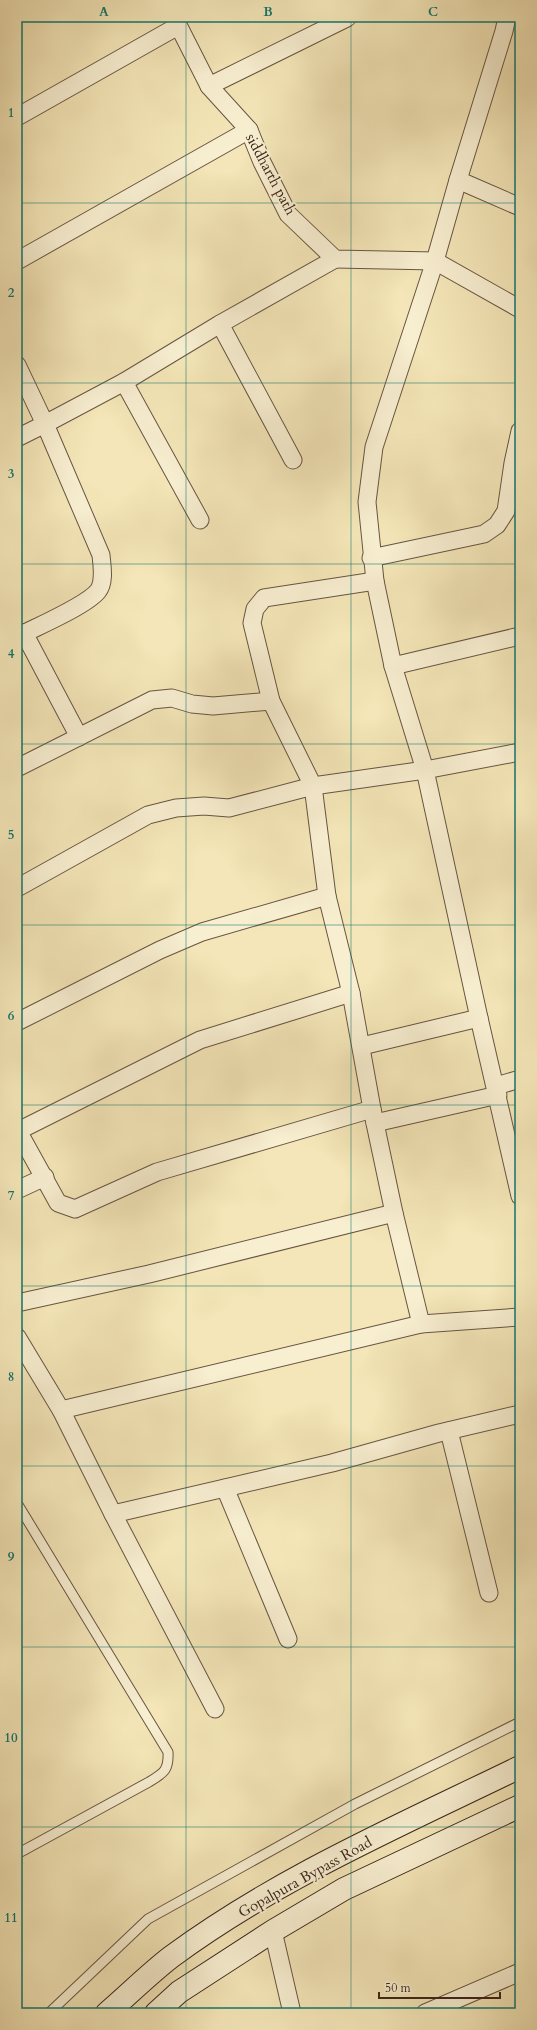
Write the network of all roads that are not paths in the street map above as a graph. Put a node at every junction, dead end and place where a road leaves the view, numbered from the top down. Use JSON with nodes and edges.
{"nodes":[{"id":1,"x":507,"y":17,"type":"edge"},
{"id":2,"x":347,"y":18,"type":"edge"},
{"id":3,"x":176,"y":21,"type":"edge"},
{"id":4,"x":210,"y":86,"type":"junction"},
{"id":5,"x":17,"y":117,"type":"edge"},
{"id":6,"x":249,"y":130,"type":"junction"},
{"id":7,"x":458,"y":180,"type":"junction"},
{"id":8,"x":520,"y":207,"type":"edge"},
{"id":9,"x":336,"y":259,"type":"junction"},
{"id":10,"x":17,"y":261,"type":"edge"},
{"id":11,"x":436,"y":262,"type":"junction"},
{"id":12,"x":520,"y":309,"type":"edge"},
{"id":13,"x":220,"y":324,"type":"junction"},
{"id":14,"x":17,"y":365,"type":"edge"},
{"id":15,"x":124,"y":382,"type":"junction"},
{"id":16,"x":45,"y":424,"type":"junction"},
{"id":17,"x":520,"y":431,"type":"edge"},
{"id":18,"x":17,"y":438,"type":"edge"},
{"id":19,"x":293,"y":460,"type":"dead end"},
{"id":20,"x":200,"y":520,"type":"dead end"},
{"id":21,"x":371,"y":558,"type":"junction"},
{"id":22,"x":374,"y":581,"type":"junction"},
{"id":23,"x":19,"y":636,"type":"edge"},
{"id":24,"x":520,"y":636,"type":"edge"},
{"id":25,"x":393,"y":666,"type":"junction"},
{"id":26,"x":271,"y":701,"type":"junction"},
{"id":27,"x":79,"y":737,"type":"junction"},
{"id":28,"x":520,"y":752,"type":"edge"},
{"id":29,"x":17,"y":768,"type":"edge"},
{"id":30,"x":425,"y":770,"type":"junction"},
{"id":31,"x":313,"y":786,"type":"junction"},
{"id":32,"x":17,"y":888,"type":"edge"},
{"id":33,"x":327,"y":896,"type":"junction"},
{"id":34,"x":351,"y":993,"type":"junction"},
{"id":35,"x":479,"y":1018,"type":"junction"},
{"id":36,"x":17,"y":1022,"type":"edge"},
{"id":37,"x":362,"y":1046,"type":"junction"},
{"id":38,"x":520,"y":1079,"type":"edge"},
{"id":39,"x":497,"y":1091,"type":"junction"},
{"id":40,"x":374,"y":1116,"type":"junction"},
{"id":41,"x":18,"y":1130,"type":"edge"},
{"id":42,"x":45,"y":1177,"type":"junction"},
{"id":43,"x":17,"y":1190,"type":"edge"},
{"id":44,"x":520,"y":1196,"type":"edge"},
{"id":45,"x":394,"y":1213,"type":"junction"},
{"id":46,"x":17,"y":1303,"type":"edge"},
{"id":47,"x":520,"y":1317,"type":"edge"},
{"id":48,"x":422,"y":1324,"type":"junction"},
{"id":49,"x":17,"y":1338,"type":"edge"},
{"id":50,"x":61,"y":1410,"type":"junction"},
{"id":51,"x":520,"y":1414,"type":"edge"},
{"id":52,"x":449,"y":1431,"type":"junction"},
{"id":53,"x":225,"y":1488,"type":"junction"},
{"id":54,"x":17,"y":1503,"type":"edge"},
{"id":55,"x":113,"y":1514,"type":"junction"},
{"id":56,"x":489,"y":1593,"type":"dead end"},
{"id":57,"x":288,"y":1639,"type":"dead end"},
{"id":58,"x":216,"y":1709,"type":"dead end"},
{"id":59,"x":520,"y":1722,"type":"edge"},
{"id":60,"x":520,"y":1767,"type":"edge"},
{"id":61,"x":520,"y":1806,"type":"edge"},
{"id":62,"x":17,"y":1854,"type":"edge"},
{"id":63,"x":273,"y":1931,"type":"junction"},
{"id":64,"x":520,"y":1972,"type":"edge"},
{"id":65,"x":446,"y":2008,"type":"edge"},
{"id":66,"x":49,"y":2013,"type":"edge"},
{"id":67,"x":107,"y":2013,"type":"edge"},
{"id":68,"x":156,"y":2013,"type":"edge"},
{"id":69,"x":292,"y":2013,"type":"edge"},
{"id":70,"x":425,"y":2013,"type":"edge"}],
"edges":[{"from":1,"to":7,"type":"street"},
{"from":2,"to":4,"type":"street"},
{"from":3,"to":4,"type":"street","name":"siddharth path"},
{"from":3,"to":5,"type":"street"},
{"from":4,"to":6,"type":"street","name":"siddharth path"},
{"from":6,"to":9,"type":"street","name":"siddharth path"},
{"from":6,"to":10,"type":"street"},
{"from":7,"to":8,"type":"street"},
{"from":7,"to":11,"type":"street"},
{"from":9,"to":11,"type":"street"},
{"from":9,"to":13,"type":"street"},
{"from":11,"to":12,"type":"street"},
{"from":11,"to":21,"type":"street"},
{"from":13,"to":15,"type":"street"},
{"from":13,"to":19,"type":"street"},
{"from":14,"to":16,"type":"street"},
{"from":15,"to":16,"type":"street"},
{"from":15,"to":20,"type":"street"},
{"from":16,"to":18,"type":"street"},
{"from":16,"to":23,"type":"street"},
{"from":17,"to":21,"type":"street"},
{"from":21,"to":22,"type":"street"},
{"from":22,"to":25,"type":"street"},
{"from":22,"to":26,"type":"street"},
{"from":23,"to":27,"type":"street"},
{"from":24,"to":25,"type":"street"},
{"from":25,"to":30,"type":"street"},
{"from":26,"to":27,"type":"street"},
{"from":26,"to":31,"type":"street"},
{"from":27,"to":29,"type":"street"},
{"from":28,"to":30,"type":"street"},
{"from":30,"to":31,"type":"street"},
{"from":30,"to":35,"type":"street"},
{"from":31,"to":32,"type":"street"},
{"from":31,"to":33,"type":"street"},
{"from":33,"to":34,"type":"street"},
{"from":33,"to":36,"type":"street"},
{"from":34,"to":37,"type":"street"},
{"from":34,"to":41,"type":"street"},
{"from":35,"to":37,"type":"street"},
{"from":35,"to":39,"type":"street"},
{"from":37,"to":40,"type":"street"},
{"from":38,"to":39,"type":"street"},
{"from":39,"to":40,"type":"street"},
{"from":39,"to":44,"type":"street"},
{"from":40,"to":42,"type":"street"},
{"from":40,"to":45,"type":"street"},
{"from":41,"to":42,"type":"street"},
{"from":42,"to":43,"type":"street"},
{"from":45,"to":46,"type":"street"},
{"from":45,"to":48,"type":"street"},
{"from":47,"to":48,"type":"street"},
{"from":48,"to":50,"type":"street"},
{"from":49,"to":50,"type":"street"},
{"from":50,"to":55,"type":"street"},
{"from":51,"to":52,"type":"street"},
{"from":52,"to":53,"type":"street"},
{"from":52,"to":56,"type":"street"},
{"from":53,"to":55,"type":"street"},
{"from":53,"to":57,"type":"street"},
{"from":54,"to":62,"type":"lane"},
{"from":55,"to":58,"type":"street"},
{"from":59,"to":66,"type":"lane"},
{"from":60,"to":67,"type":"street","name":"Gopalpura Bypass Road"},
{"from":61,"to":63,"type":"street","name":"Gopalpura Bypass Road"},
{"from":63,"to":68,"type":"street","name":"Gopalpura Bypass Road"},
{"from":63,"to":69,"type":"street"},
{"from":64,"to":65,"type":"street"},
{"from":65,"to":70,"type":"street"}]}
